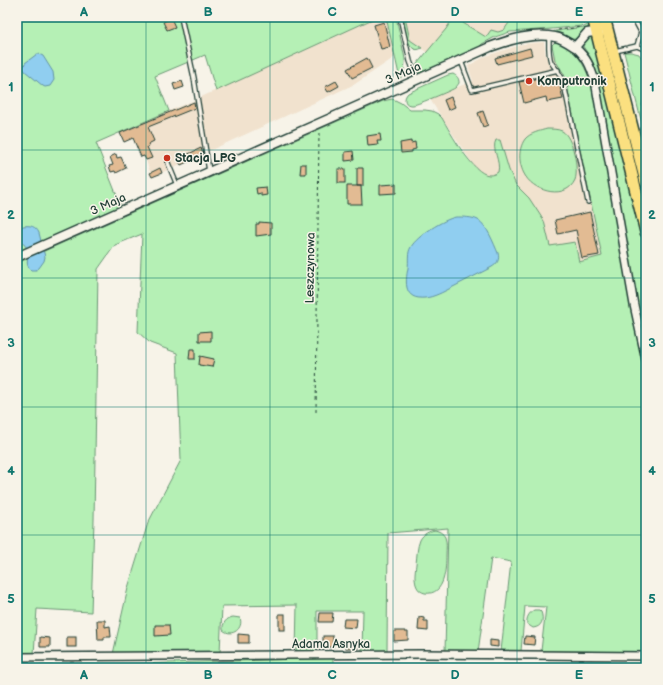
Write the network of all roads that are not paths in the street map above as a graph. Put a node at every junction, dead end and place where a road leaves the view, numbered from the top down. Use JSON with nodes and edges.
{"nodes":[{"id":1,"x":181,"y":17,"type":"edge"},
{"id":2,"x":400,"y":17,"type":"edge"},
{"id":3,"x":593,"y":17,"type":"edge"},
{"id":4,"x":604,"y":17,"type":"edge"},
{"id":5,"x":633,"y":17,"type":"edge"},
{"id":6,"x":602,"y":31,"type":"junction"},
{"id":7,"x":549,"y":36,"type":"junction"},
{"id":8,"x":636,"y":46,"type":"junction"},
{"id":9,"x":575,"y":47,"type":"junction"},
{"id":10,"x":646,"y":50,"type":"edge"},
{"id":11,"x":613,"y":51,"type":"junction"},
{"id":12,"x":460,"y":60,"type":"junction"},
{"id":13,"x":558,"y":70,"type":"junction"},
{"id":14,"x":417,"y":79,"type":"junction"},
{"id":15,"x":168,"y":163,"type":"dead end"},
{"id":16,"x":209,"y":172,"type":"junction"},
{"id":17,"x":646,"y":182,"type":"edge"},
{"id":18,"x":178,"y":186,"type":"junction"},
{"id":19,"x":588,"y":202,"type":"dead end"},
{"id":20,"x":646,"y":232,"type":"edge"},
{"id":21,"x":18,"y":257,"type":"edge"},
{"id":22,"x":646,"y":360,"type":"edge"},
{"id":23,"x":646,"y":656,"type":"edge"},
{"id":24,"x":17,"y":657,"type":"edge"}],
"edges":[{"from":1,"to":16,"type":"lane"},
{"from":2,"to":14,"type":"lane"},
{"from":3,"to":6,"type":"highway"},
{"from":4,"to":6,"type":"highway"},
{"from":5,"to":8,"type":"lane"},
{"from":6,"to":9,"type":"street"},
{"from":6,"to":11,"type":"highway"},
{"from":6,"to":20,"type":"highway"},
{"from":7,"to":9,"type":"street","name":"3 Maja"},
{"from":7,"to":12,"type":"street","name":"3 Maja"},
{"from":7,"to":13,"type":"lane"},
{"from":8,"to":10,"type":"lane"},
{"from":8,"to":11,"type":"lane"},
{"from":9,"to":22,"type":"street"},
{"from":11,"to":17,"type":"highway"},
{"from":12,"to":13,"type":"lane"},
{"from":12,"to":14,"type":"street","name":"3 Maja"},
{"from":13,"to":19,"type":"lane"},
{"from":14,"to":16,"type":"street","name":"3 Maja"},
{"from":15,"to":18,"type":"lane"},
{"from":16,"to":18,"type":"street","name":"3 Maja"},
{"from":18,"to":21,"type":"street","name":"3 Maja"},
{"from":23,"to":24,"type":"street","name":"Adama Asnyka"}]}
